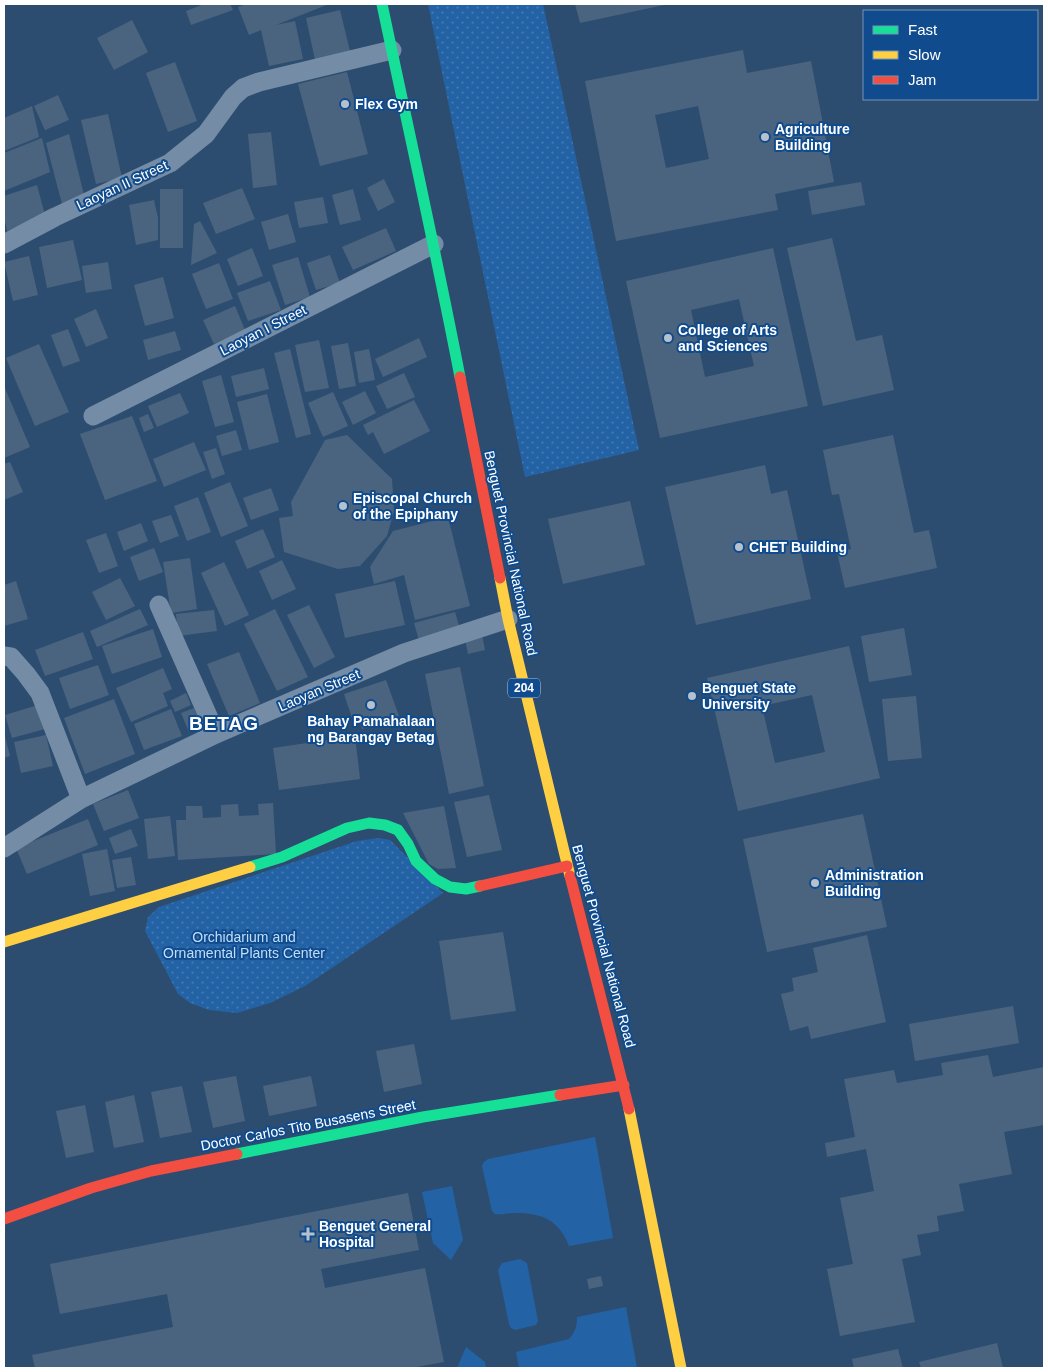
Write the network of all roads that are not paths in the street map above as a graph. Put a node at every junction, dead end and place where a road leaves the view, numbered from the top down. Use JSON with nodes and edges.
{"nodes":[{"id":1,"x":382,"y":4,"type":"edge"},
{"id":2,"x":392,"y":50,"type":"junction"},
{"id":3,"x":4,"y":244,"type":"edge"},
{"id":4,"x":434,"y":244,"type":"junction"},
{"id":5,"x":93,"y":416,"type":"dead end"},
{"id":6,"x":159,"y":604,"type":"dead end"},
{"id":7,"x":508,"y":619,"type":"junction"},
{"id":8,"x":4,"y":656,"type":"edge"},
{"id":9,"x":216,"y":734,"type":"junction"},
{"id":10,"x":80,"y":799,"type":"junction"},
{"id":11,"x":4,"y":848,"type":"edge"},
{"id":12,"x":567,"y":866,"type":"junction"},
{"id":13,"x":4,"y":942,"type":"edge"},
{"id":14,"x":624,"y":1085,"type":"junction"},
{"id":15,"x":4,"y":1219,"type":"edge"},
{"id":16,"x":681,"y":1368,"type":"edge"}],
"edges":[{"from":1,"to":2,"type":"main road","name":"Benguet Provincial National Road","number":"204"},
{"from":2,"to":3,"type":"street","name":"Laoyan II Street"},
{"from":2,"to":4,"type":"main road","name":"Benguet Provincial National Road","number":"204"},
{"from":4,"to":5,"type":"street","name":"Laoyan I Street"},
{"from":4,"to":7,"type":"main road","name":"Benguet Provincial National Road","number":"204"},
{"from":6,"to":9,"type":"street"},
{"from":7,"to":9,"type":"street","name":"Laoyan Street"},
{"from":7,"to":12,"type":"main road","name":"Benguet Provincial National Road","number":"204"},
{"from":8,"to":10,"type":"street"},
{"from":9,"to":10,"type":"street","name":"Laoyan Street"},
{"from":10,"to":11,"type":"street","name":"Laoyan Street"},
{"from":12,"to":13,"type":"main road"},
{"from":12,"to":14,"type":"main road","name":"Benguet Provincial National Road","number":"204"},
{"from":14,"to":15,"type":"main road","name":"Doctor Carlos Tito Busasens Street"},
{"from":14,"to":16,"type":"main road","name":"Benguet Provincial National Road","number":"204"}]}
